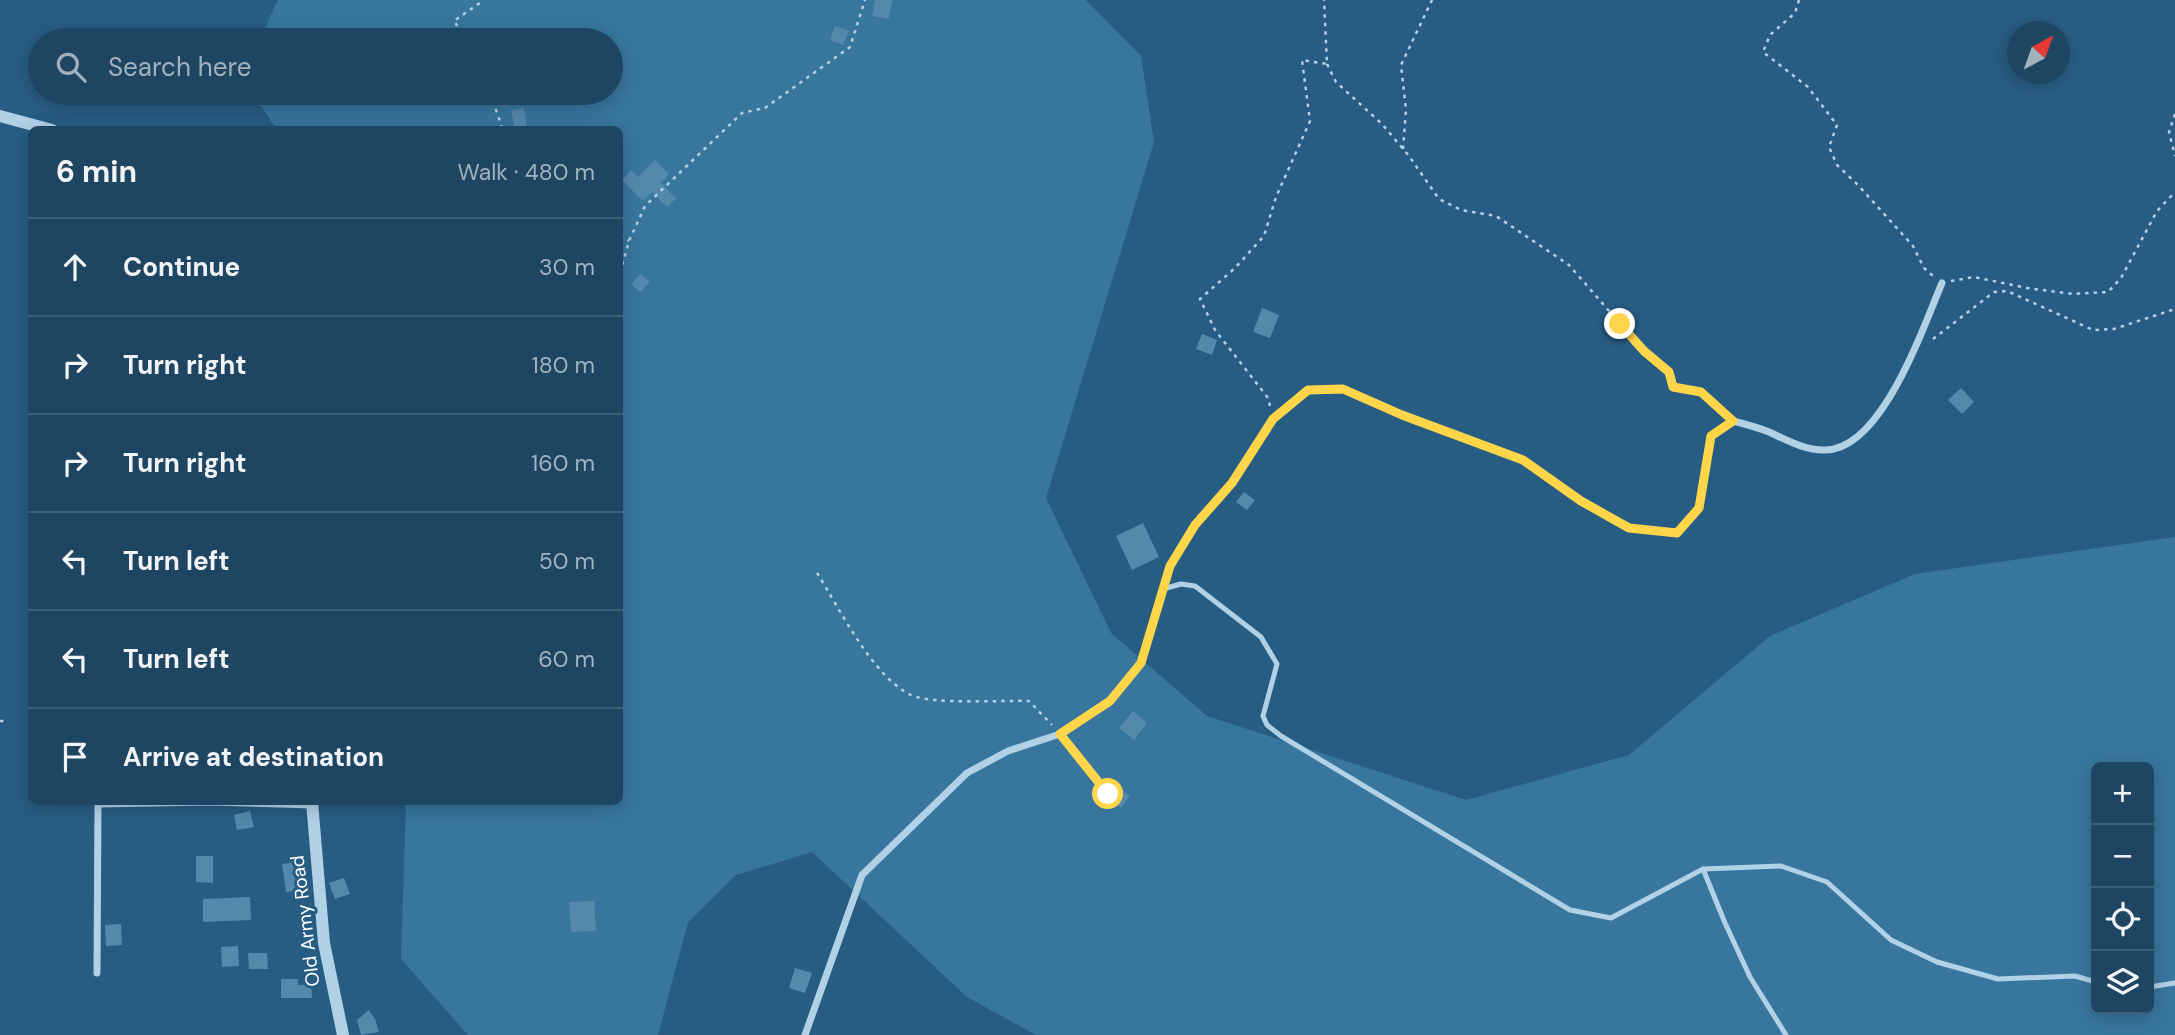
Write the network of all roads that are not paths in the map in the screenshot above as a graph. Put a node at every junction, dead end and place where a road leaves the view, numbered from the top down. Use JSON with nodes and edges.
{"nodes":[{"id":1,"x":0,"y":116,"type":"edge"},
{"id":2,"x":37,"y":126,"type":"edge"},
{"id":3,"x":1942,"y":283,"type":"road end"},
{"id":4,"x":1163,"y":589,"type":"junction"},
{"id":5,"x":99,"y":805,"type":"edge"},
{"id":6,"x":312,"y":805,"type":"edge"},
{"id":7,"x":1703,"y":869,"type":"junction"},
{"id":8,"x":97,"y":973,"type":"dead end"},
{"id":9,"x":2091,"y":981,"type":"edge"},
{"id":10,"x":2175,"y":983,"type":"edge"},
{"id":11,"x":2154,"y":986,"type":"edge"},
{"id":12,"x":343,"y":1035,"type":"edge"},
{"id":13,"x":805,"y":1035,"type":"edge"},
{"id":14,"x":1786,"y":1035,"type":"edge"}],
"edges":[{"from":1,"to":2,"type":"street"},
{"from":3,"to":4,"type":"street"},
{"from":4,"to":7,"type":"lane"},
{"from":4,"to":13,"type":"street"},
{"from":5,"to":8,"type":"street"},
{"from":6,"to":12,"type":"street","name":"Old Army Road"},
{"from":7,"to":9,"type":"lane"},
{"from":7,"to":14,"type":"lane"},
{"from":10,"to":11,"type":"lane"}]}
